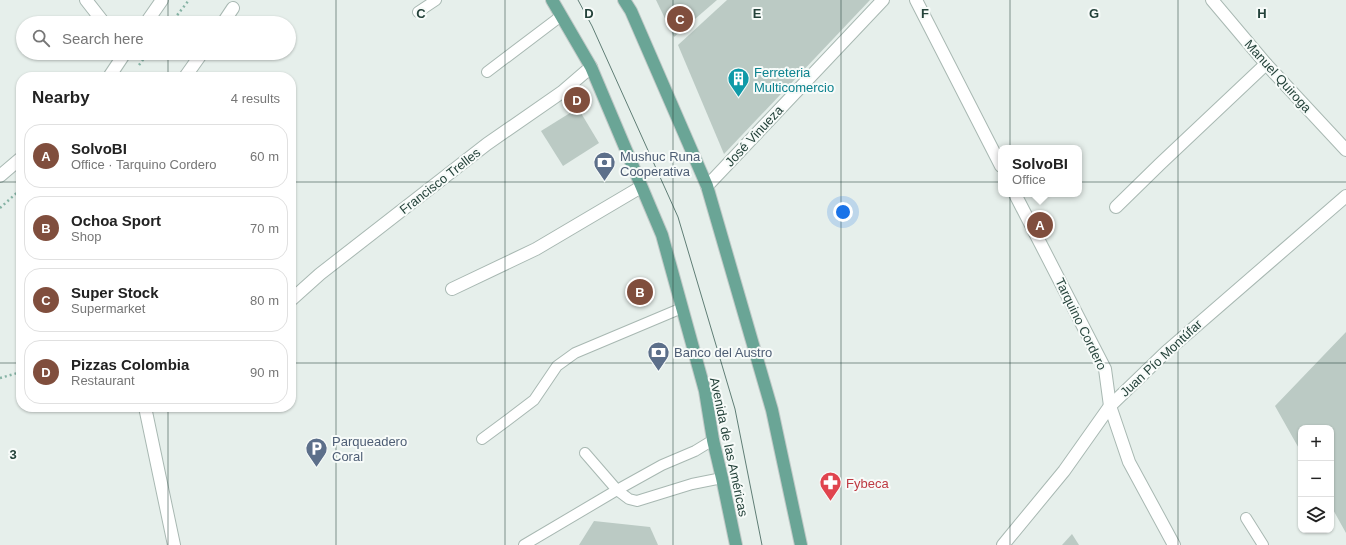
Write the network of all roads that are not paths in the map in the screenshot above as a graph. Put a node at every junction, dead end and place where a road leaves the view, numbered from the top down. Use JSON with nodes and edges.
{"nodes":[{"id":1,"x":86,"y":0,"type":"edge"},
{"id":2,"x":162,"y":0,"type":"edge"},
{"id":3,"x":436,"y":0,"type":"edge"},
{"id":4,"x":552,"y":0,"type":"edge"},
{"id":5,"x":624,"y":0,"type":"edge"},
{"id":6,"x":883,"y":0,"type":"edge"},
{"id":7,"x":916,"y":0,"type":"edge"},
{"id":8,"x":1212,"y":0,"type":"edge"},
{"id":9,"x":233,"y":8,"type":"dead end"},
{"id":10,"x":418,"y":12,"type":"dead end"},
{"id":11,"x":99,"y":16,"type":"edge"},
{"id":12,"x":151,"y":16,"type":"edge"},
{"id":13,"x":228,"y":16,"type":"edge"},
{"id":14,"x":561,"y":16,"type":"junction"},
{"id":15,"x":120,"y":60,"type":"edge"},
{"id":16,"x":197,"y":60,"type":"edge"},
{"id":17,"x":1266,"y":64,"type":"junction"},
{"id":18,"x":591,"y":67,"type":"junction"},
{"id":19,"x":112,"y":72,"type":"edge"},
{"id":20,"x":189,"y":72,"type":"edge"},
{"id":21,"x":487,"y":72,"type":"dead end"},
{"id":22,"x":1346,"y":150,"type":"edge"},
{"id":23,"x":998,"y":160,"type":"edge"},
{"id":24,"x":16,"y":162,"type":"edge"},
{"id":25,"x":0,"y":176,"type":"edge"},
{"id":26,"x":707,"y":186,"type":"junction"},
{"id":27,"x":641,"y":187,"type":"junction"},
{"id":28,"x":1346,"y":196,"type":"edge"},
{"id":29,"x":1017,"y":197,"type":"edge"},
{"id":30,"x":1116,"y":207,"type":"dead end"},
{"id":31,"x":452,"y":289,"type":"dead end"},
{"id":32,"x":296,"y":296,"type":"edge"},
{"id":33,"x":682,"y":308,"type":"junction"},
{"id":34,"x":1110,"y":406,"type":"junction"},
{"id":35,"x":146,"y":412,"type":"edge"},
{"id":36,"x":482,"y":439,"type":"dead end"},
{"id":37,"x":713,"y":440,"type":"junction"},
{"id":38,"x":585,"y":453,"type":"dead end"},
{"id":39,"x":722,"y":478,"type":"junction"},
{"id":40,"x":617,"y":490,"type":"junction"},
{"id":41,"x":1246,"y":518,"type":"dead end"},
{"id":42,"x":174,"y":545,"type":"edge"},
{"id":43,"x":524,"y":545,"type":"edge"},
{"id":44,"x":736,"y":545,"type":"edge"},
{"id":45,"x":801,"y":545,"type":"edge"},
{"id":46,"x":1003,"y":545,"type":"edge"},
{"id":47,"x":1174,"y":545,"type":"edge"},
{"id":48,"x":1263,"y":545,"type":"edge"}],
"edges":[{"from":1,"to":11,"type":"street"},
{"from":2,"to":12,"type":"street"},
{"from":3,"to":10,"type":"lane"},
{"from":4,"to":14,"type":"main road","name":"Avenida de las Américas"},
{"from":5,"to":26,"type":"main road"},
{"from":6,"to":26,"type":"street","name":"José Vinueza"},
{"from":7,"to":23,"type":"street"},
{"from":8,"to":17,"type":"street","name":"Manuel Quiroga"},
{"from":9,"to":13,"type":"street"},
{"from":14,"to":18,"type":"main road","name":"Avenida de las Américas"},
{"from":14,"to":21,"type":"lane"},
{"from":15,"to":19,"type":"street"},
{"from":16,"to":20,"type":"street"},
{"from":17,"to":22,"type":"street","name":"Manuel Quiroga"},
{"from":17,"to":30,"type":"street"},
{"from":18,"to":27,"type":"main road","name":"Avenida de las Américas"},
{"from":18,"to":32,"type":"street","name":"Francisco Trelles"},
{"from":24,"to":25,"type":"street"},
{"from":26,"to":45,"type":"main road"},
{"from":27,"to":31,"type":"street"},
{"from":27,"to":33,"type":"main road","name":"Avenida de las Américas"},
{"from":28,"to":34,"type":"street","name":"Juan Pío Montúfar"},
{"from":29,"to":34,"type":"street","name":"Tarquino Cordero"},
{"from":33,"to":36,"type":"lane"},
{"from":33,"to":37,"type":"main road","name":"Avenida de las Américas"},
{"from":34,"to":46,"type":"street","name":"Juan Pío Montúfar"},
{"from":34,"to":47,"type":"street","name":"Tarquino Cordero"},
{"from":35,"to":42,"type":"street"},
{"from":37,"to":39,"type":"main road","name":"Avenida de las Américas"},
{"from":37,"to":40,"type":"lane"},
{"from":38,"to":40,"type":"lane"},
{"from":39,"to":40,"type":"lane"},
{"from":39,"to":44,"type":"main road","name":"Avenida de las Américas"},
{"from":40,"to":43,"type":"lane"},
{"from":41,"to":48,"type":"lane"}]}
